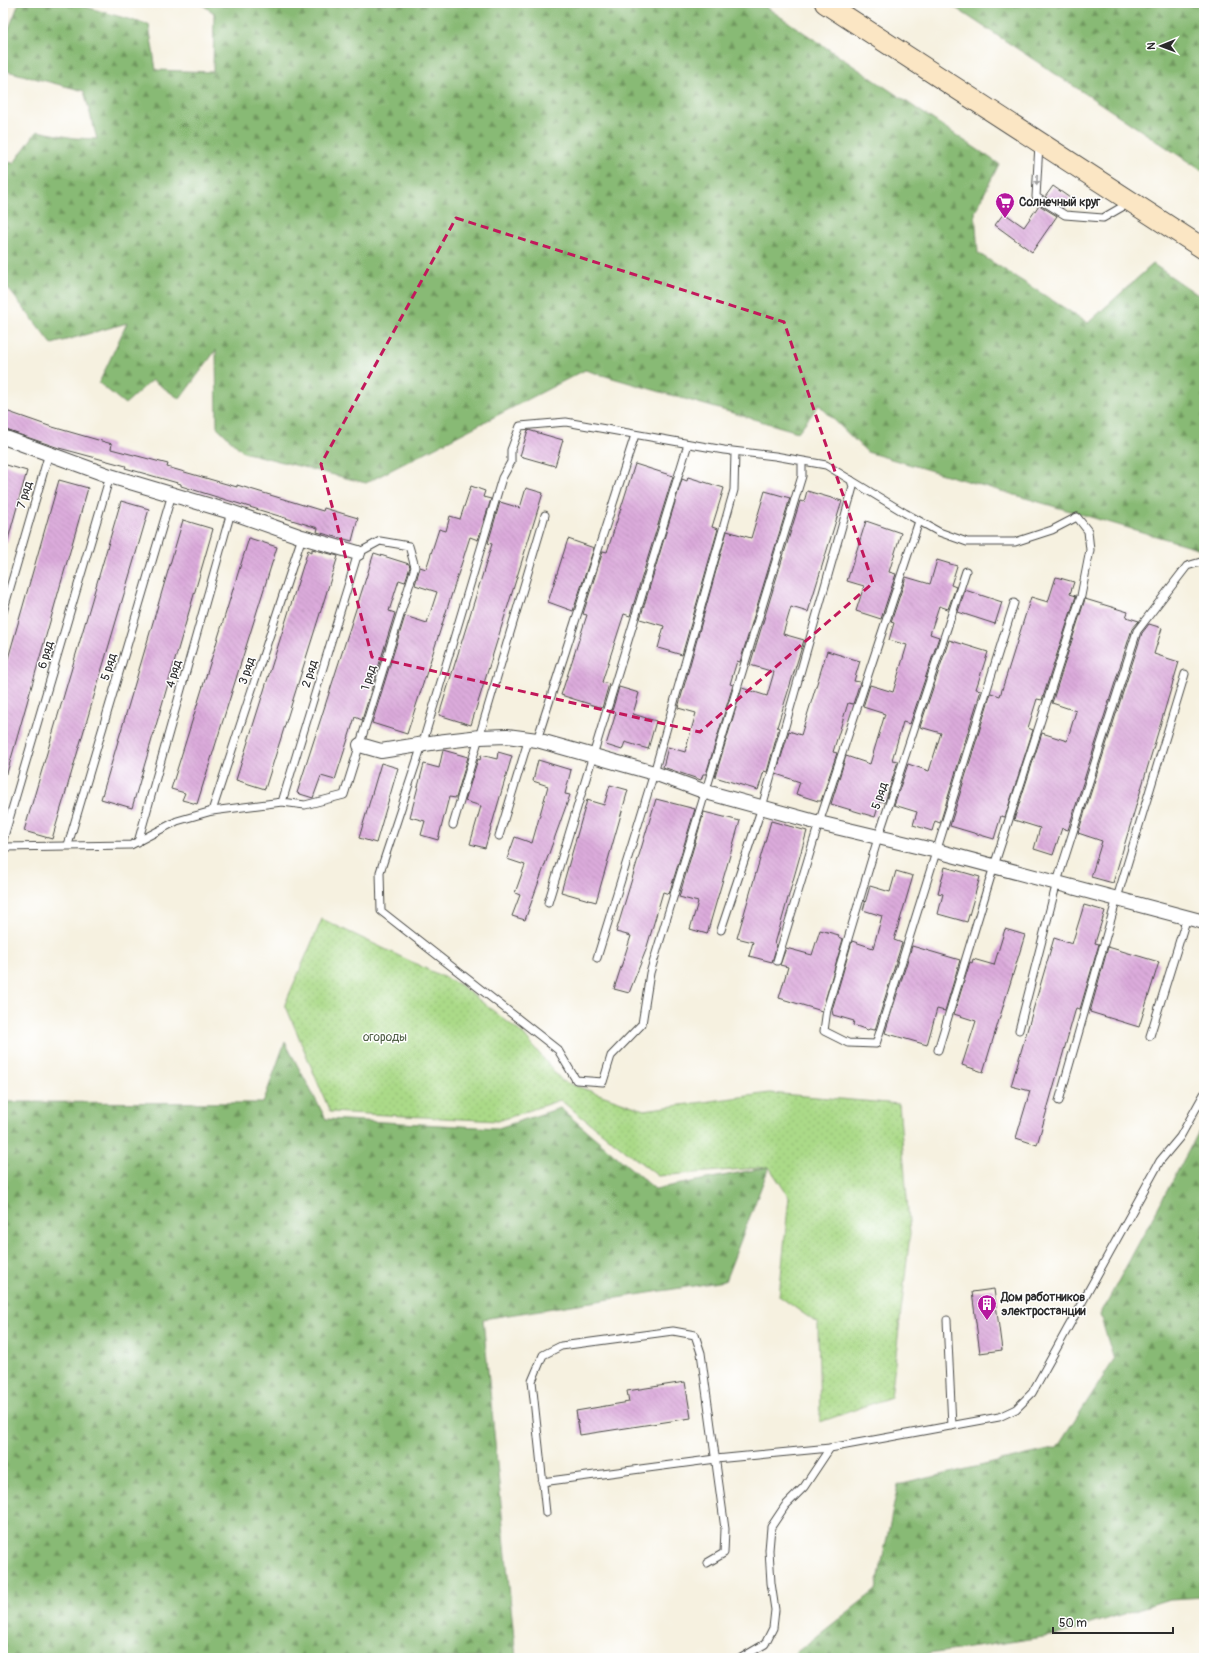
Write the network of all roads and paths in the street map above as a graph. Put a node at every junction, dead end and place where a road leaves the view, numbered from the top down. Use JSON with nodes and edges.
{"nodes":[{"id":1,"x":825,"y":3,"type":"edge"},
{"id":2,"x":1039,"y":142,"type":"junction"},
{"id":3,"x":1131,"y":202,"type":"junction"},
{"id":4,"x":1204,"y":249,"type":"edge"},
{"id":5,"x":635,"y":435,"type":"junction"},
{"id":6,"x":3,"y":437,"type":"edge"},
{"id":7,"x":688,"y":444,"type":"junction"},
{"id":8,"x":735,"y":452,"type":"junction"},
{"id":9,"x":49,"y":454,"type":"junction"},
{"id":10,"x":802,"y":461,"type":"junction"},
{"id":11,"x":110,"y":476,"type":"junction"},
{"id":12,"x":851,"y":480,"type":"junction"},
{"id":13,"x":172,"y":494,"type":"junction"},
{"id":14,"x":231,"y":512,"type":"junction"},
{"id":15,"x":545,"y":516,"type":"dead end"},
{"id":16,"x":919,"y":521,"type":"junction"},
{"id":17,"x":302,"y":537,"type":"junction"},
{"id":18,"x":358,"y":553,"type":"junction"},
{"id":19,"x":1204,"y":561,"type":"edge"},
{"id":20,"x":966,"y":571,"type":"dead end"},
{"id":21,"x":1014,"y":604,"type":"dead end"},
{"id":22,"x":3,"y":612,"type":"edge"},
{"id":23,"x":1185,"y":674,"type":"dead end"},
{"id":24,"x":480,"y":737,"type":"junction"},
{"id":25,"x":533,"y":739,"type":"junction"},
{"id":26,"x":422,"y":745,"type":"junction"},
{"id":27,"x":360,"y":746,"type":"junction"},
{"id":28,"x":592,"y":755,"type":"junction"},
{"id":29,"x":654,"y":774,"type":"junction"},
{"id":30,"x":706,"y":792,"type":"junction"},
{"id":31,"x":282,"y":802,"type":"junction"},
{"id":32,"x":762,"y":807,"type":"junction"},
{"id":33,"x":212,"y":811,"type":"junction"},
{"id":34,"x":818,"y":823,"type":"junction"},
{"id":35,"x":452,"y":825,"type":"dead end"},
{"id":36,"x":499,"y":836,"type":"dead end"},
{"id":37,"x":878,"y":838,"type":"junction"},
{"id":38,"x":3,"y":840,"type":"edge"},
{"id":39,"x":138,"y":842,"type":"junction"},
{"id":40,"x":68,"y":845,"type":"junction"},
{"id":41,"x":3,"y":847,"type":"edge"},
{"id":42,"x":937,"y":850,"type":"junction"},
{"id":43,"x":994,"y":866,"type":"junction"},
{"id":44,"x":1058,"y":882,"type":"junction"},
{"id":45,"x":1117,"y":898,"type":"junction"},
{"id":46,"x":548,"y":903,"type":"dead end"},
{"id":47,"x":1187,"y":917,"type":"junction"},
{"id":48,"x":1204,"y":922,"type":"edge"},
{"id":49,"x":721,"y":930,"type":"dead end"},
{"id":50,"x":597,"y":958,"type":"dead end"},
{"id":51,"x":776,"y":961,"type":"dead end"},
{"id":52,"x":1019,"y":1030,"type":"dead end"},
{"id":53,"x":1150,"y":1036,"type":"dead end"},
{"id":54,"x":938,"y":1050,"type":"dead end"},
{"id":55,"x":1204,"y":1094,"type":"edge"},
{"id":56,"x":1059,"y":1101,"type":"dead end"},
{"id":57,"x":947,"y":1320,"type":"dead end"},
{"id":58,"x":952,"y":1426,"type":"junction"},
{"id":59,"x":830,"y":1448,"type":"junction"},
{"id":60,"x":716,"y":1459,"type":"junction"},
{"id":61,"x":542,"y":1482,"type":"junction"},
{"id":62,"x":546,"y":1513,"type":"dead end"},
{"id":63,"x":707,"y":1563,"type":"dead end"},
{"id":64,"x":741,"y":1658,"type":"edge"}],
"edges":[{"from":1,"to":2,"type":"main road"},
{"from":2,"to":3,"type":"main road"},
{"from":2,"to":3,"type":"lane","one_way":true},
{"from":3,"to":4,"type":"main road"},
{"from":5,"to":7,"type":"lane"},
{"from":5,"to":25,"type":"lane"},
{"from":5,"to":26,"type":"lane"},
{"from":6,"to":9,"type":"street"},
{"from":7,"to":8,"type":"lane"},
{"from":7,"to":28,"type":"lane"},
{"from":8,"to":10,"type":"lane"},
{"from":8,"to":29,"type":"lane"},
{"from":9,"to":11,"type":"street"},
{"from":9,"to":22,"type":"lane","name":"7 ряд"},
{"from":10,"to":12,"type":"lane"},
{"from":10,"to":30,"type":"lane"},
{"from":11,"to":13,"type":"street"},
{"from":11,"to":38,"type":"lane","name":"6 ряд"},
{"from":12,"to":16,"type":"lane"},
{"from":12,"to":32,"type":"lane"},
{"from":13,"to":14,"type":"street"},
{"from":13,"to":40,"type":"lane","name":"5 ряд"},
{"from":14,"to":17,"type":"street"},
{"from":14,"to":39,"type":"lane","name":"4 ряд"},
{"from":15,"to":24,"type":"lane"},
{"from":16,"to":34,"type":"lane"},
{"from":16,"to":43,"type":"lane"},
{"from":17,"to":18,"type":"street"},
{"from":17,"to":33,"type":"lane","name":"3 ряд"},
{"from":18,"to":27,"type":"lane","name":"1 ряд"},
{"from":18,"to":31,"type":"lane","name":"2 ряд"},
{"from":19,"to":44,"type":"lane"},
{"from":20,"to":37,"type":"lane","name":"5 ряд"},
{"from":21,"to":42,"type":"lane"},
{"from":23,"to":45,"type":"lane"},
{"from":24,"to":25,"type":"street"},
{"from":24,"to":26,"type":"street"},
{"from":24,"to":35,"type":"lane"},
{"from":25,"to":28,"type":"street"},
{"from":25,"to":36,"type":"lane"},
{"from":26,"to":27,"type":"street"},
{"from":26,"to":30,"type":"lane"},
{"from":27,"to":31,"type":"lane","name":"1 ряд"},
{"from":28,"to":29,"type":"street"},
{"from":28,"to":46,"type":"lane"},
{"from":29,"to":30,"type":"street"},
{"from":29,"to":50,"type":"lane"},
{"from":30,"to":32,"type":"street"},
{"from":31,"to":33,"type":"lane"},
{"from":32,"to":34,"type":"street"},
{"from":32,"to":49,"type":"lane"},
{"from":33,"to":39,"type":"lane"},
{"from":34,"to":37,"type":"street"},
{"from":34,"to":51,"type":"lane"},
{"from":37,"to":42,"type":"street"},
{"from":37,"to":42,"type":"lane","name":"5 ряд"},
{"from":39,"to":40,"type":"lane"},
{"from":40,"to":41,"type":"lane"},
{"from":42,"to":43,"type":"street"},
{"from":43,"to":44,"type":"street"},
{"from":43,"to":54,"type":"lane"},
{"from":44,"to":45,"type":"street"},
{"from":44,"to":52,"type":"lane"},
{"from":45,"to":47,"type":"street"},
{"from":45,"to":56,"type":"lane"},
{"from":47,"to":48,"type":"street"},
{"from":47,"to":53,"type":"lane"},
{"from":55,"to":58,"type":"lane"},
{"from":57,"to":58,"type":"lane"},
{"from":58,"to":59,"type":"lane"},
{"from":59,"to":60,"type":"lane"},
{"from":59,"to":64,"type":"lane"},
{"from":60,"to":61,"type":"lane"},
{"from":60,"to":61,"type":"lane"},
{"from":60,"to":63,"type":"lane"},
{"from":61,"to":62,"type":"lane"}]}
